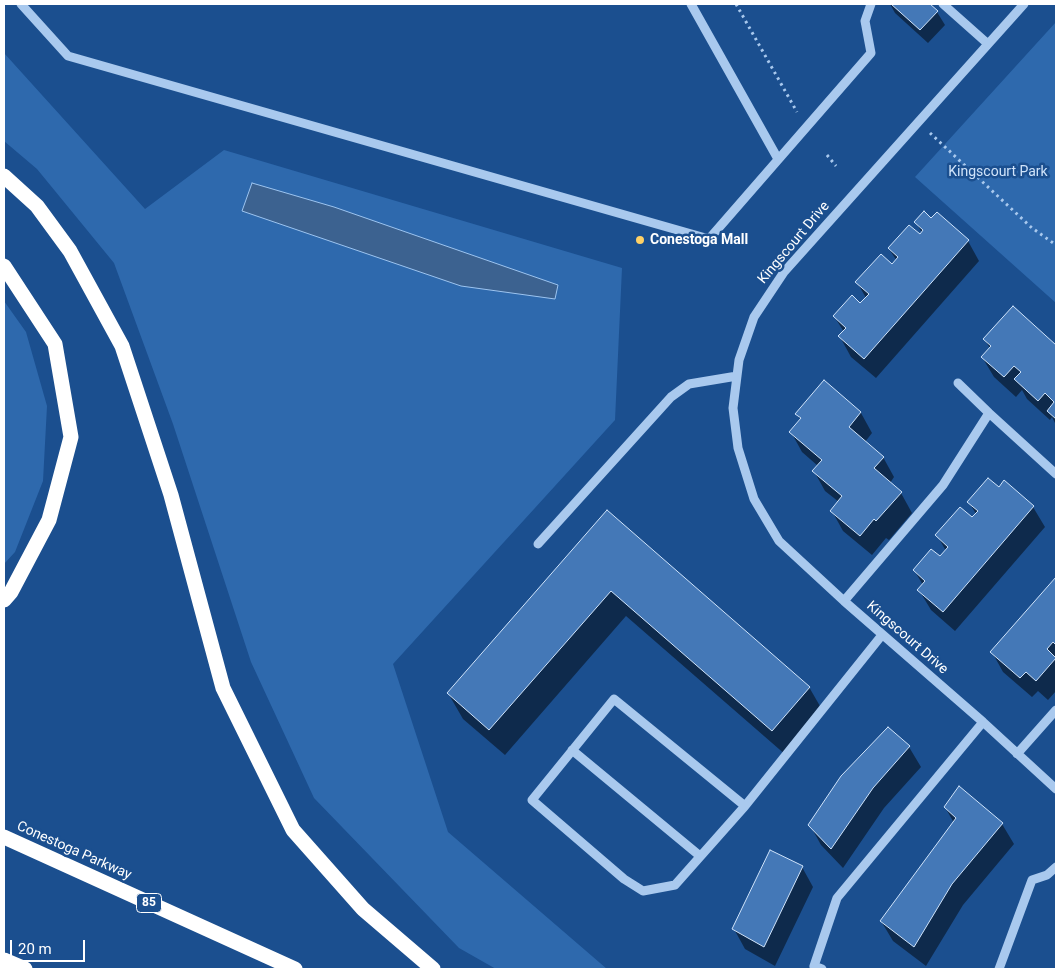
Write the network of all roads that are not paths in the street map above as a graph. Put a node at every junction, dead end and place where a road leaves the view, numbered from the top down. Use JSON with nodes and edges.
{"nodes":[{"id":1,"x":21,"y":4,"type":"edge"},
{"id":2,"x":691,"y":4,"type":"edge"},
{"id":3,"x":871,"y":4,"type":"edge"},
{"id":4,"x":943,"y":4,"type":"edge"},
{"id":5,"x":1024,"y":4,"type":"edge"},
{"id":6,"x":988,"y":44,"type":"junction"},
{"id":7,"x":778,"y":159,"type":"junction"},
{"id":8,"x":4,"y":176,"type":"edge"},
{"id":9,"x":4,"y":266,"type":"edge"},
{"id":10,"x":737,"y":376,"type":"junction"},
{"id":11,"x":958,"y":383,"type":"dead end"},
{"id":12,"x":989,"y":413,"type":"junction"},
{"id":13,"x":1056,"y":474,"type":"edge"},
{"id":14,"x":538,"y":544,"type":"dead end"},
{"id":15,"x":4,"y":600,"type":"edge"},
{"id":16,"x":844,"y":601,"type":"junction"},
{"id":17,"x":882,"y":635,"type":"junction"},
{"id":18,"x":1056,"y":710,"type":"edge"},
{"id":19,"x":983,"y":722,"type":"junction"},
{"id":20,"x":572,"y":750,"type":"junction"},
{"id":21,"x":1018,"y":754,"type":"junction"},
{"id":22,"x":1056,"y":789,"type":"edge"},
{"id":23,"x":745,"y":806,"type":"junction"},
{"id":24,"x":4,"y":838,"type":"edge"},
{"id":25,"x":700,"y":856,"type":"junction"},
{"id":26,"x":1056,"y":867,"type":"edge"},
{"id":27,"x":1047,"y":874,"type":"junction"},
{"id":28,"x":1056,"y":878,"type":"edge"},
{"id":29,"x":4,"y":960,"type":"edge"},
{"id":30,"x":25,"y":969,"type":"edge"},
{"id":31,"x":295,"y":969,"type":"edge"},
{"id":32,"x":433,"y":969,"type":"edge"},
{"id":33,"x":822,"y":969,"type":"edge"},
{"id":34,"x":999,"y":969,"type":"edge"}],
"edges":[{"from":1,"to":7,"type":"street"},
{"from":2,"to":7,"type":"street"},
{"from":3,"to":7,"type":"street"},
{"from":4,"to":6,"type":"street"},
{"from":5,"to":6,"type":"street","name":"Kingscourt Drive"},
{"from":6,"to":10,"type":"street","name":"Kingscourt Drive"},
{"from":8,"to":32,"type":"highway"},
{"from":9,"to":15,"type":"highway"},
{"from":10,"to":14,"type":"street"},
{"from":10,"to":16,"type":"street","name":"Kingscourt Drive"},
{"from":11,"to":12,"type":"street"},
{"from":12,"to":13,"type":"street"},
{"from":12,"to":16,"type":"street"},
{"from":16,"to":17,"type":"street","name":"Kingscourt Drive"},
{"from":17,"to":19,"type":"street","name":"Kingscourt Drive"},
{"from":17,"to":23,"type":"street"},
{"from":18,"to":21,"type":"street"},
{"from":19,"to":21,"type":"street","name":"Kingscourt Drive"},
{"from":19,"to":33,"type":"street"},
{"from":20,"to":23,"type":"street"},
{"from":20,"to":25,"type":"street"},
{"from":20,"to":25,"type":"street"},
{"from":21,"to":22,"type":"street","name":"Kingscourt Drive"},
{"from":23,"to":25,"type":"street"},
{"from":24,"to":31,"type":"highway","name":"Conestoga Parkway","number":"85"},
{"from":26,"to":27,"type":"street"},
{"from":27,"to":28,"type":"street"},
{"from":27,"to":34,"type":"street"},
{"from":29,"to":30,"type":"highway"}]}
